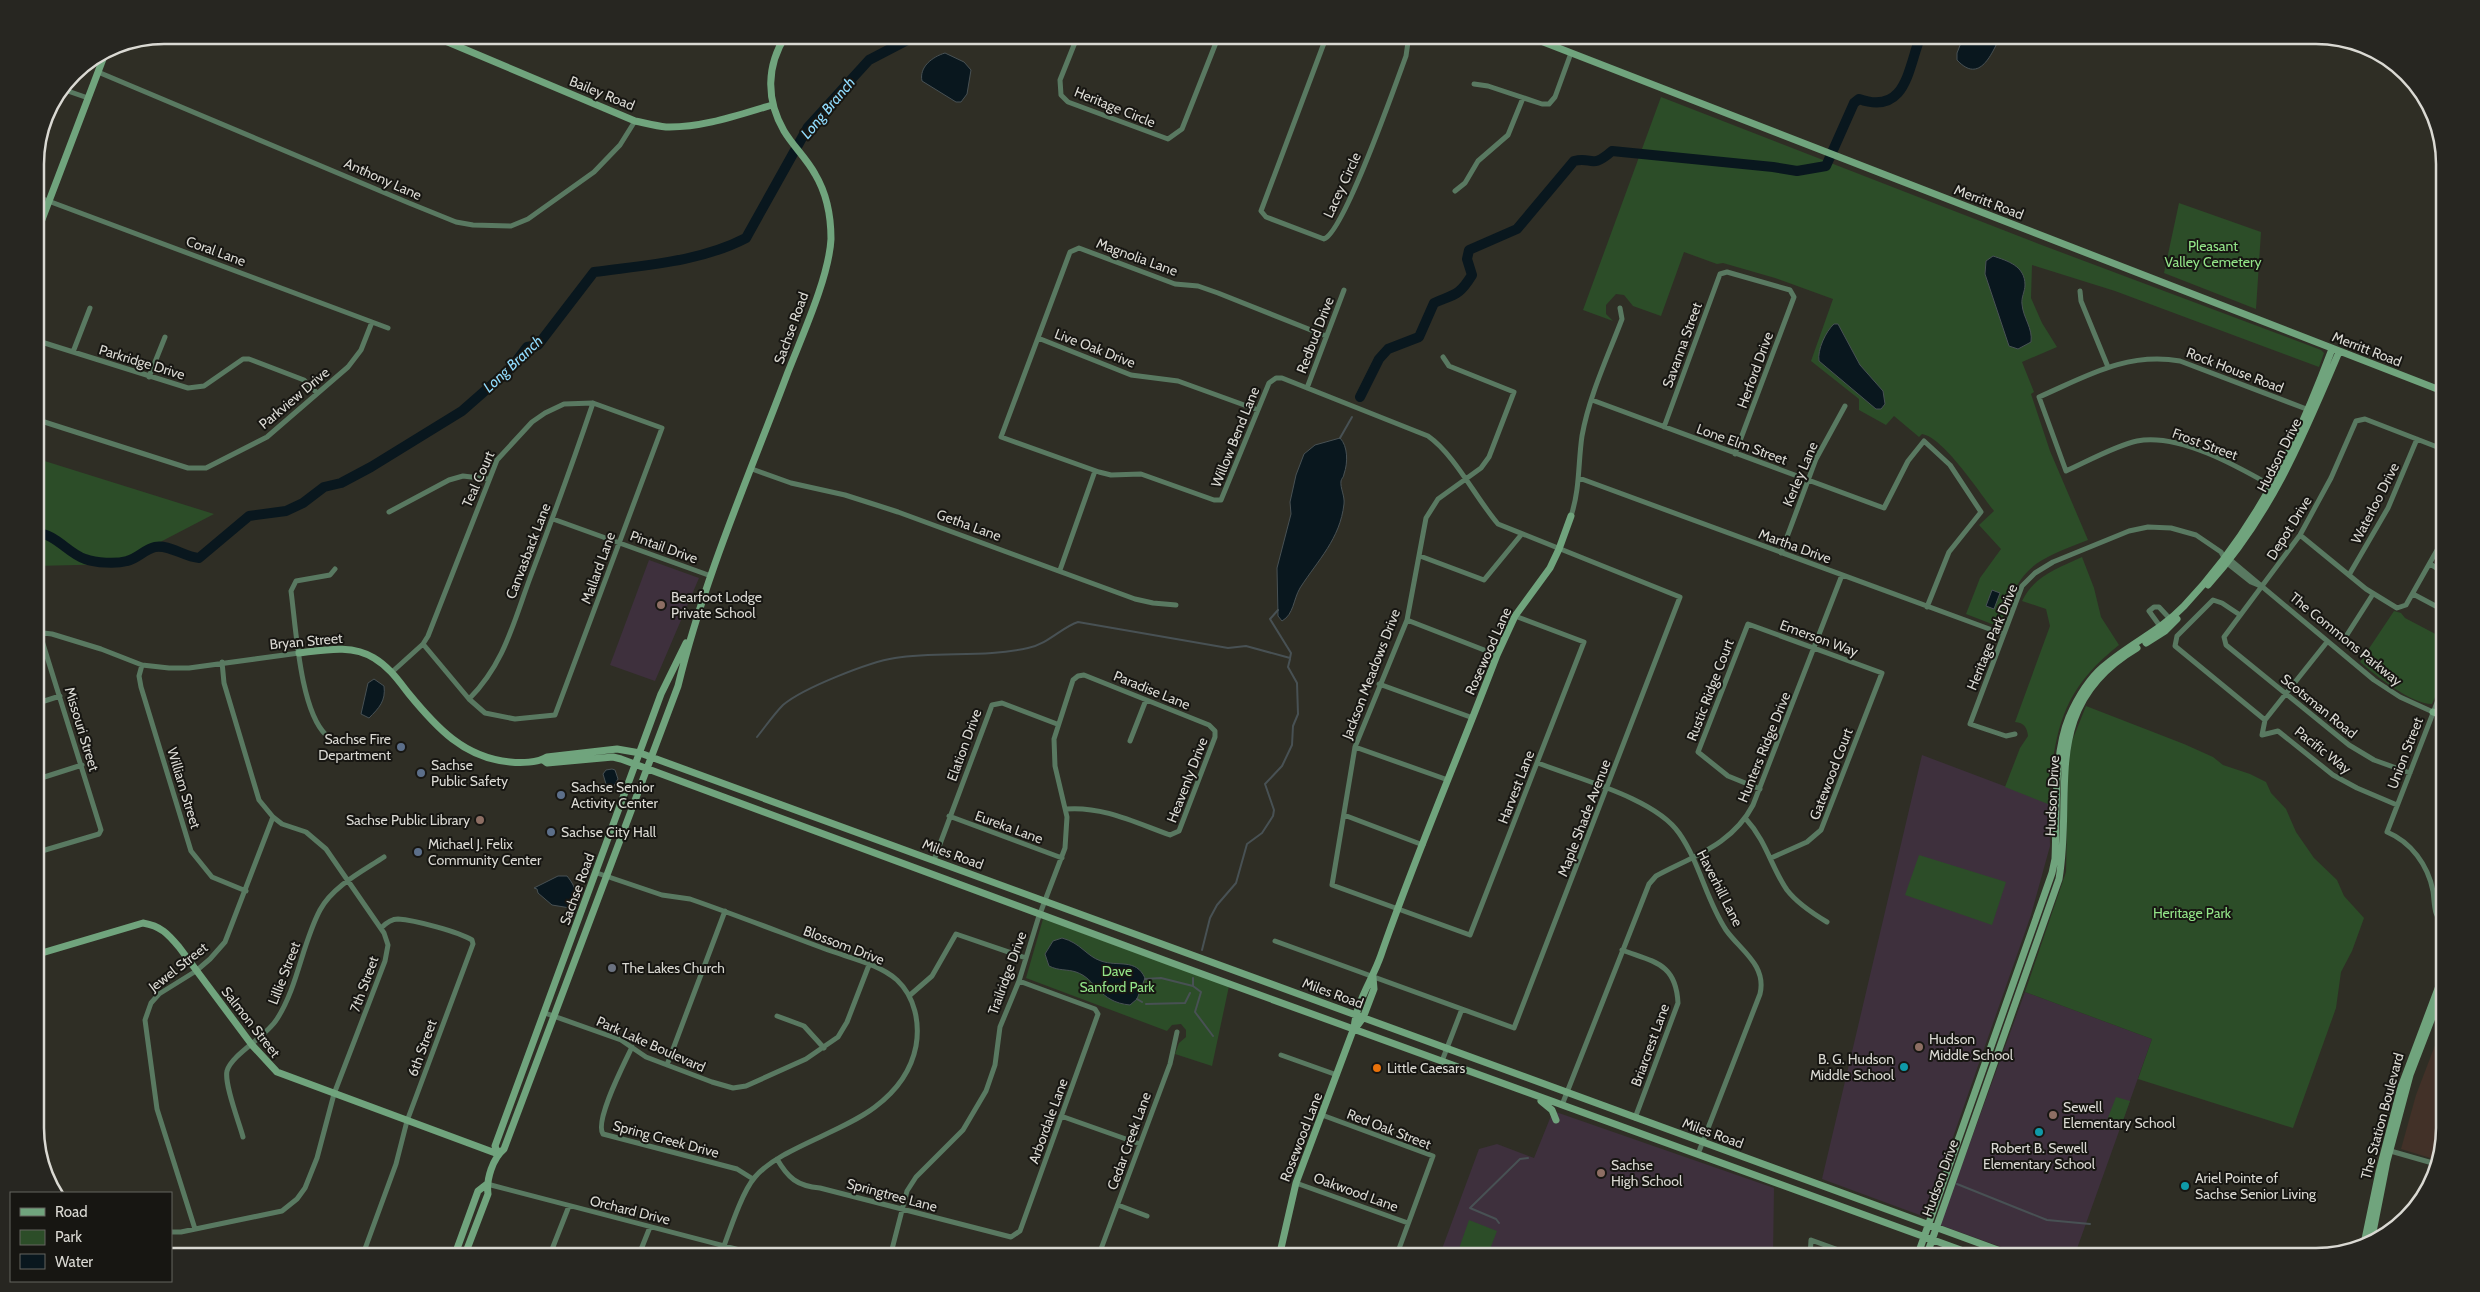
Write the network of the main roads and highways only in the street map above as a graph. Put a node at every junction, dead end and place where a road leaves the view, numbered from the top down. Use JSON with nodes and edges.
{"nodes":[{"id":1,"x":452,"y":44,"type":"edge"},
{"id":2,"x":782,"y":44,"type":"edge"},
{"id":3,"x":1547,"y":44,"type":"edge"},
{"id":4,"x":102,"y":61,"type":"edge"},
{"id":5,"x":772,"y":105,"type":"junction"},
{"id":6,"x":44,"y":214,"type":"edge"},
{"id":7,"x":2335,"y":350,"type":"junction"},
{"id":8,"x":2436,"y":389,"type":"edge"},
{"id":9,"x":2275,"y":488,"type":"junction"},
{"id":10,"x":1571,"y":516,"type":"road end"},
{"id":11,"x":2162,"y":630,"type":"junction"},
{"id":12,"x":691,"y":634,"type":"junction"},
{"id":13,"x":299,"y":653,"type":"road end"},
{"id":14,"x":2433,"y":712,"type":"road end"},
{"id":15,"x":2436,"y":713,"type":"edge"},
{"id":16,"x":640,"y":754,"type":"junction"},
{"id":17,"x":650,"y":758,"type":"junction"},
{"id":18,"x":542,"y":760,"type":"junction"},
{"id":19,"x":636,"y":764,"type":"junction"},
{"id":20,"x":646,"y":768,"type":"junction"},
{"id":21,"x":853,"y":830,"type":"junction"},
{"id":22,"x":848,"y":843,"type":"junction"},
{"id":23,"x":1177,"y":949,"type":"junction"},
{"id":24,"x":44,"y":952,"type":"edge"},
{"id":25,"x":1172,"y":963,"type":"junction"},
{"id":26,"x":1373,"y":977,"type":"junction"},
{"id":27,"x":2436,"y":994,"type":"edge"},
{"id":28,"x":2436,"y":1007,"type":"edge"},
{"id":29,"x":1355,"y":1014,"type":"junction"},
{"id":30,"x":1363,"y":1018,"type":"junction"},
{"id":31,"x":1354,"y":1029,"type":"junction"},
{"id":32,"x":1530,"y":1094,"type":"junction"},
{"id":33,"x":1556,"y":1120,"type":"dead end"},
{"id":34,"x":2387,"y":1150,"type":"junction"},
{"id":35,"x":498,"y":1154,"type":"junction"},
{"id":36,"x":486,"y":1184,"type":"junction"},
{"id":37,"x":1834,"y":1190,"type":"junction"},
{"id":38,"x":1830,"y":1201,"type":"junction"},
{"id":39,"x":1928,"y":1224,"type":"junction"},
{"id":40,"x":1936,"y":1228,"type":"junction"},
{"id":41,"x":2371,"y":1234,"type":"edge"},
{"id":42,"x":1924,"y":1237,"type":"junction"},
{"id":43,"x":2366,"y":1237,"type":"edge"},
{"id":44,"x":1932,"y":1240,"type":"junction"},
{"id":45,"x":457,"y":1248,"type":"edge"},
{"id":46,"x":467,"y":1248,"type":"edge"},
{"id":47,"x":1281,"y":1248,"type":"edge"},
{"id":48,"x":1920,"y":1248,"type":"edge"},
{"id":49,"x":1929,"y":1248,"type":"edge"},
{"id":50,"x":1955,"y":1248,"type":"edge"},
{"id":51,"x":1992,"y":1248,"type":"edge"}],
"edges":[{"from":1,"to":5,"type":"main road","name":"Bailey Road"},
{"from":2,"to":5,"type":"main road","name":"Sachse Road"},
{"from":3,"to":7,"type":"main road","name":"Merritt Road"},
{"from":4,"to":6,"type":"main road"},
{"from":5,"to":12,"type":"main road","name":"Sachse Road"},
{"from":7,"to":8,"type":"main road","name":"Merritt Road"},
{"from":7,"to":9,"type":"main road","name":"Hudson Drive"},
{"from":7,"to":9,"type":"main road","name":"Hudson Drive"},
{"from":9,"to":11,"type":"main road","name":"Hudson Drive"},
{"from":10,"to":26,"type":"main road","name":"Rosewood Lane"},
{"from":11,"to":39,"type":"main road","name":"Hudson Drive"},
{"from":11,"to":40,"type":"main road","name":"Hudson Drive"},
{"from":12,"to":16,"type":"main road","name":"Sachse Road"},
{"from":12,"to":17,"type":"main road","name":"Sachse Road"},
{"from":13,"to":18,"type":"main road","name":"Bryan Street"},
{"from":14,"to":15,"type":"main road","name":"The Commons Parkway"},
{"from":16,"to":17,"type":"main road","name":"Miles Road"},
{"from":16,"to":18,"type":"main road","name":"Bryan Street"},
{"from":16,"to":19,"type":"main road","name":"Sachse Road"},
{"from":17,"to":20,"type":"main road","name":"Sachse Road"},
{"from":17,"to":21,"type":"main road","name":"Miles Road"},
{"from":18,"to":19,"type":"main road","name":"Bryan Street"},
{"from":19,"to":20,"type":"main road","name":"Miles Road"},
{"from":19,"to":35,"type":"main road","name":"Sachse Road"},
{"from":20,"to":22,"type":"main road","name":"Miles Road"},
{"from":20,"to":35,"type":"main road","name":"Sachse Road"},
{"from":21,"to":22,"type":"main road"},
{"from":21,"to":23,"type":"main road","name":"Miles Road"},
{"from":22,"to":25,"type":"main road","name":"Miles Road"},
{"from":23,"to":25,"type":"main road"},
{"from":23,"to":29,"type":"main road","name":"Miles Road"},
{"from":24,"to":35,"type":"main road","name":"Salmon Street"},
{"from":25,"to":31,"type":"main road","name":"Miles Road"},
{"from":26,"to":29,"type":"main road","name":"Rosewood Lane"},
{"from":26,"to":30,"type":"main road","name":"Rosewood Lane"},
{"from":27,"to":34,"type":"main road","name":"The Station Boulevard"},
{"from":28,"to":34,"type":"main road","name":"The Station Boulevard"},
{"from":29,"to":30,"type":"main road","name":"Miles Road"},
{"from":29,"to":31,"type":"main road","name":"Rosewood Lane"},
{"from":30,"to":31,"type":"main road","name":"Rosewood Lane"},
{"from":30,"to":37,"type":"main road","name":"Miles Road"},
{"from":31,"to":32,"type":"main road","name":"Miles Road"},
{"from":31,"to":47,"type":"main road","name":"Rosewood Lane"},
{"from":32,"to":33,"type":"main road"},
{"from":32,"to":38,"type":"main road","name":"Miles Road"},
{"from":34,"to":41,"type":"main road","name":"The Station Boulevard"},
{"from":34,"to":43,"type":"main road","name":"The Station Boulevard"},
{"from":35,"to":36,"type":"main road","name":"Sachse Road"},
{"from":36,"to":45,"type":"main road","name":"Sachse Road"},
{"from":36,"to":46,"type":"main road","name":"Sachse Road"},
{"from":37,"to":38,"type":"main road"},
{"from":37,"to":39,"type":"main road","name":"Miles Road"},
{"from":38,"to":42,"type":"main road","name":"Miles Road"},
{"from":39,"to":40,"type":"main road","name":"Miles Road"},
{"from":39,"to":42,"type":"main road","name":"Hudson Drive"},
{"from":40,"to":44,"type":"main road","name":"Hudson Drive"},
{"from":40,"to":51,"type":"main road","name":"Miles Road"},
{"from":42,"to":44,"type":"main road","name":"Miles Road"},
{"from":42,"to":48,"type":"main road","name":"Hudson Drive"},
{"from":44,"to":49,"type":"main road","name":"Hudson Drive"},
{"from":44,"to":50,"type":"main road","name":"Miles Road"}]}
